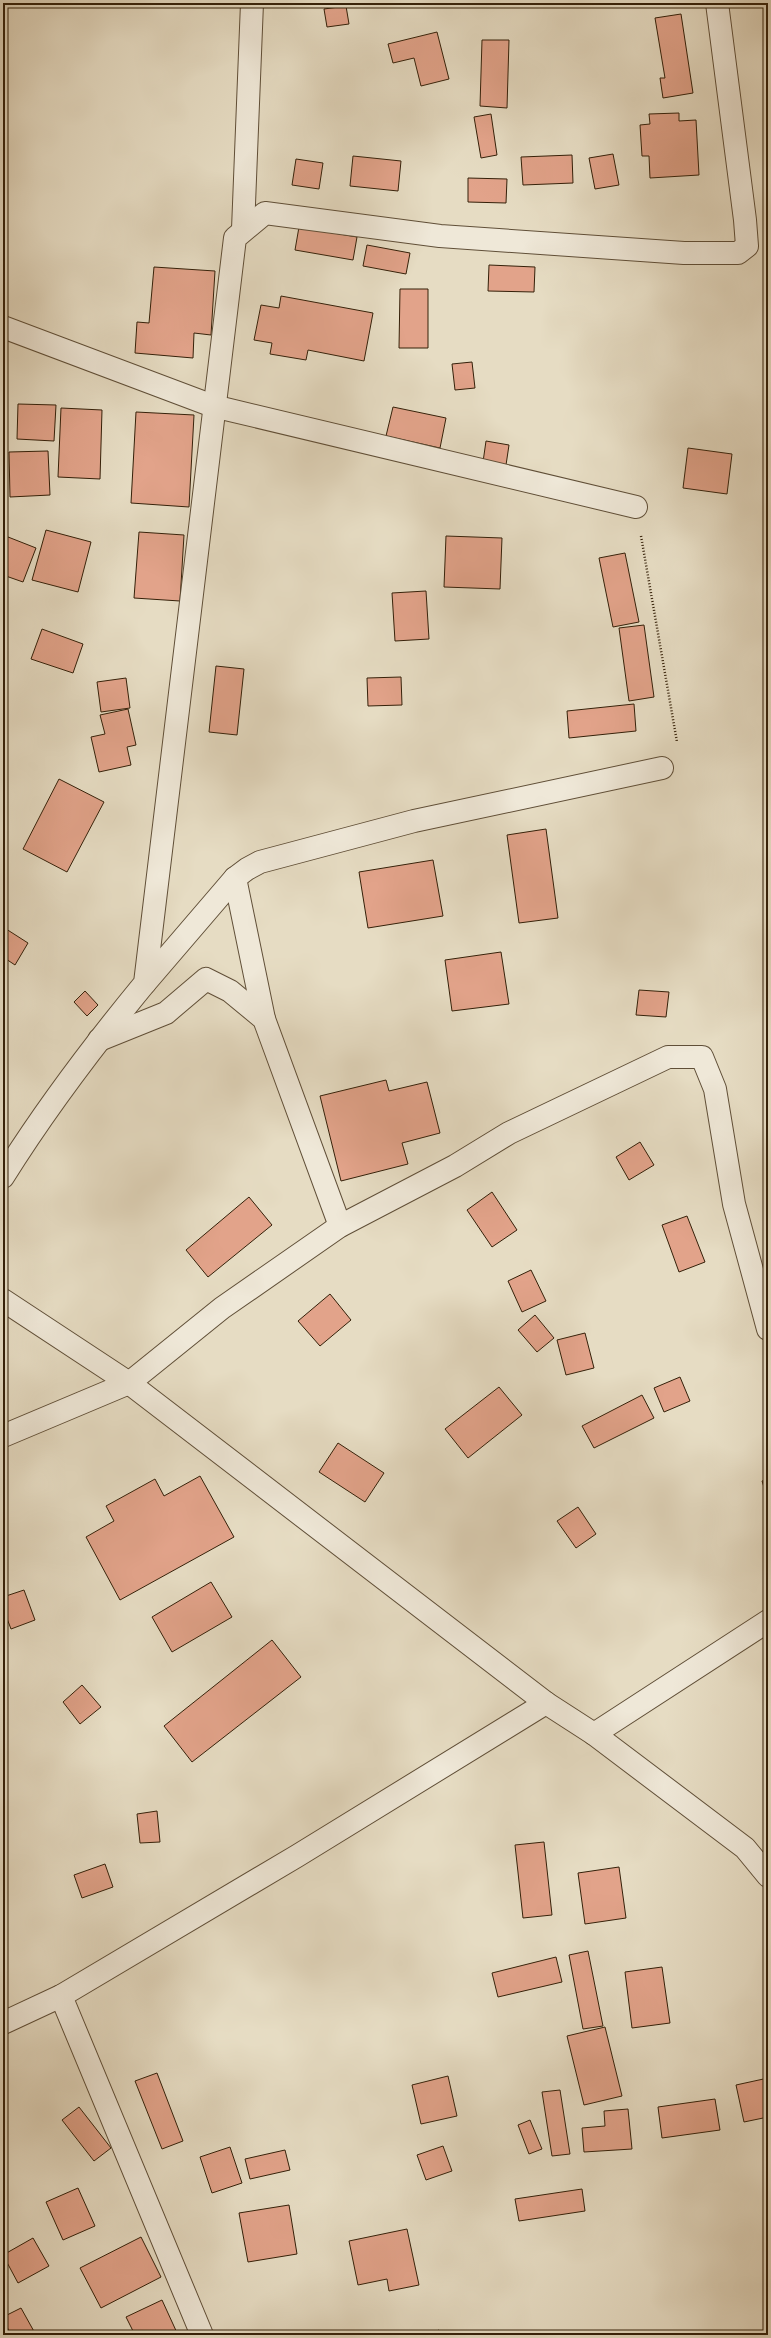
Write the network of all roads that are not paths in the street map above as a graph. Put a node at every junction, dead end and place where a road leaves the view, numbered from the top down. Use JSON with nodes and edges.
{"nodes":[{"id":1,"x":252,"y":3,"type":"edge"},
{"id":2,"x":717,"y":3,"type":"edge"},
{"id":3,"x":244,"y":229,"type":"junction"},
{"id":4,"x":3,"y":327,"type":"edge"},
{"id":5,"x":213,"y":406,"type":"junction"},
{"id":6,"x":636,"y":508,"type":"road end"},
{"id":7,"x":662,"y":768,"type":"road end"},
{"id":8,"x":235,"y":878,"type":"junction"},
{"id":9,"x":145,"y":983,"type":"junction"},
{"id":10,"x":264,"y":1019,"type":"junction"},
{"id":11,"x":96,"y":1042,"type":"junction"},
{"id":12,"x":3,"y":1176,"type":"edge"},
{"id":13,"x":340,"y":1226,"type":"junction"},
{"id":14,"x":3,"y":1300,"type":"edge"},
{"id":15,"x":768,"y":1329,"type":"edge"},
{"id":16,"x":129,"y":1383,"type":"junction"},
{"id":17,"x":3,"y":1436,"type":"edge"},
{"id":18,"x":768,"y":1621,"type":"edge"},
{"id":19,"x":546,"y":1703,"type":"junction"},
{"id":20,"x":594,"y":1734,"type":"junction"},
{"id":21,"x":768,"y":1876,"type":"edge"},
{"id":22,"x":61,"y":1996,"type":"junction"},
{"id":23,"x":3,"y":2023,"type":"edge"},
{"id":24,"x":202,"y":2335,"type":"edge"}],
"edges":[{"from":1,"to":3,"type":"street"},
{"from":2,"to":3,"type":"street"},
{"from":3,"to":5,"type":"street"},
{"from":4,"to":5,"type":"street"},
{"from":5,"to":6,"type":"street"},
{"from":5,"to":9,"type":"street"},
{"from":7,"to":8,"type":"street"},
{"from":8,"to":9,"type":"street"},
{"from":8,"to":10,"type":"street"},
{"from":9,"to":11,"type":"street"},
{"from":10,"to":11,"type":"street"},
{"from":10,"to":13,"type":"street"},
{"from":11,"to":12,"type":"street"},
{"from":13,"to":15,"type":"street"},
{"from":13,"to":16,"type":"street"},
{"from":14,"to":16,"type":"street"},
{"from":16,"to":17,"type":"street"},
{"from":16,"to":19,"type":"street"},
{"from":18,"to":20,"type":"street"},
{"from":19,"to":20,"type":"street"},
{"from":19,"to":22,"type":"street"},
{"from":20,"to":21,"type":"street"},
{"from":22,"to":23,"type":"street"},
{"from":22,"to":24,"type":"street"}]}
